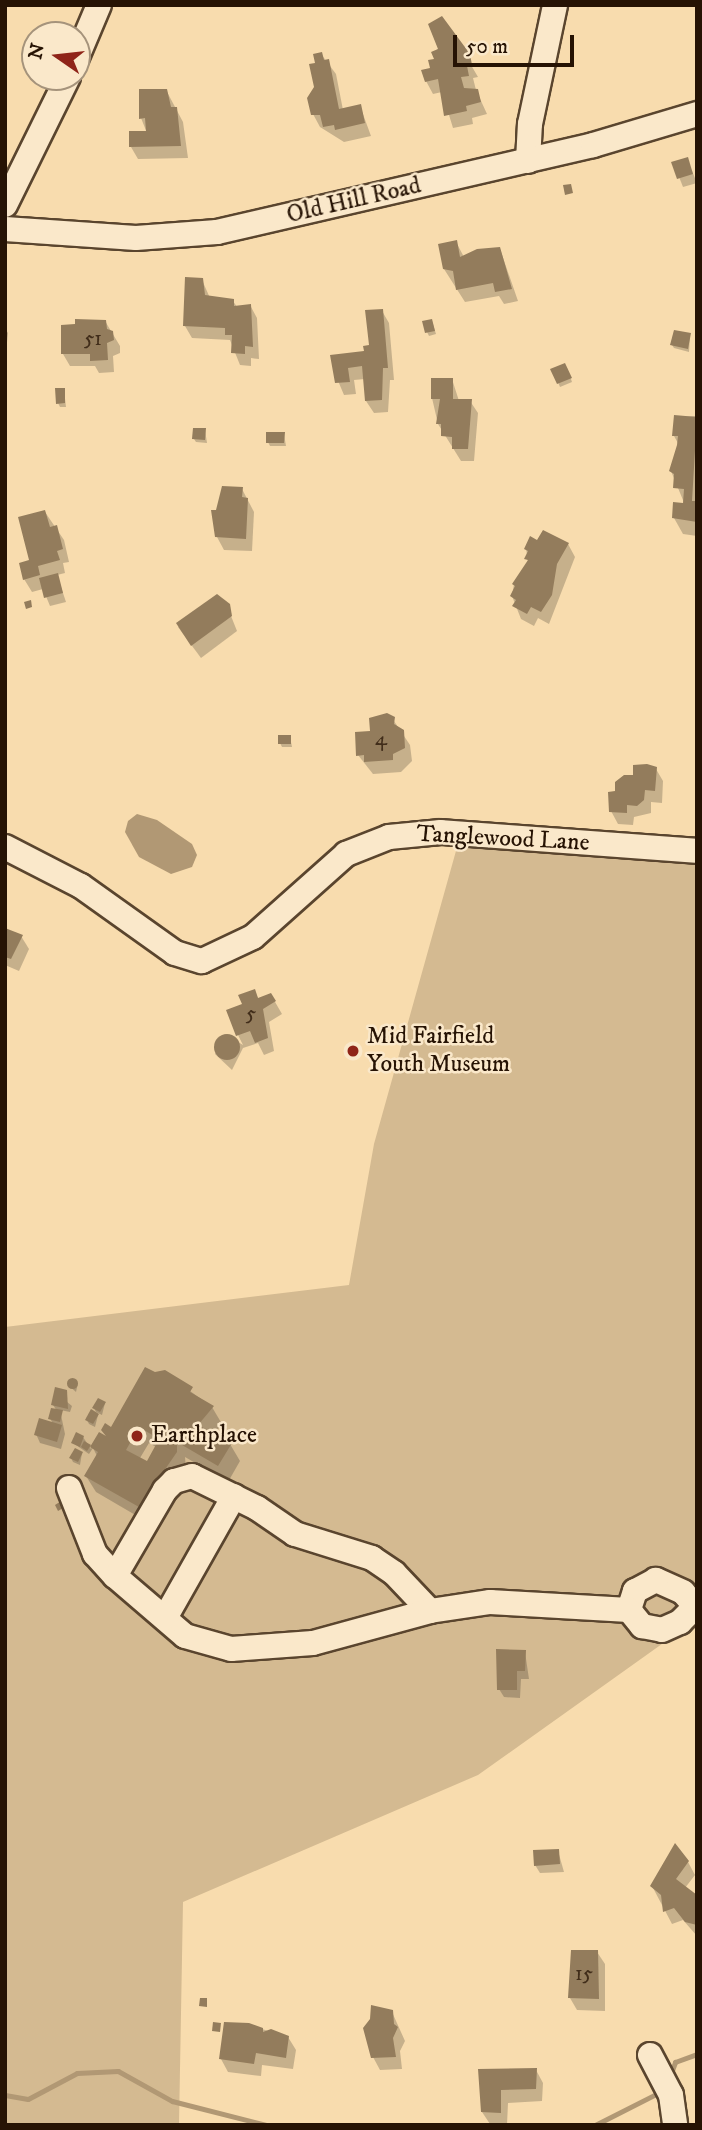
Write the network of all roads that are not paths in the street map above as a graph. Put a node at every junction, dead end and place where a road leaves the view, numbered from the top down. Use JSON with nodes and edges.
{"nodes":[{"id":1,"x":99,"y":5,"type":"edge"},
{"id":2,"x":555,"y":5,"type":"edge"},
{"id":3,"x":91,"y":24,"type":"edge"},
{"id":4,"x":61,"y":91,"type":"edge"},
{"id":5,"x":697,"y":114,"type":"edge"},
{"id":6,"x":528,"y":161,"type":"junction"},
{"id":7,"x":5,"y":205,"type":"edge"},
{"id":8,"x":5,"y":229,"type":"edge"},
{"id":9,"x":5,"y":847,"type":"edge"},
{"id":10,"x":697,"y":851,"type":"edge"},
{"id":11,"x":69,"y":1489,"type":"dead end"},
{"id":12,"x":234,"y":1496,"type":"junction"},
{"id":13,"x":116,"y":1576,"type":"junction"},
{"id":14,"x":696,"y":1606,"type":"edge"},
{"id":15,"x":629,"y":1610,"type":"junction"},
{"id":16,"x":430,"y":1611,"type":"junction"},
{"id":17,"x":165,"y":1618,"type":"junction"},
{"id":18,"x":650,"y":2054,"type":"dead end"},
{"id":19,"x":675,"y":2125,"type":"edge"}],
"edges":[{"from":1,"to":3,"type":"street"},
{"from":2,"to":6,"type":"street"},
{"from":4,"to":7,"type":"street"},
{"from":5,"to":6,"type":"street","name":"Old Hill Road"},
{"from":6,"to":8,"type":"street","name":"Old Hill Road"},
{"from":9,"to":10,"type":"street","name":"Tanglewood Lane"},
{"from":11,"to":13,"type":"street"},
{"from":12,"to":13,"type":"street"},
{"from":12,"to":16,"type":"street"},
{"from":12,"to":17,"type":"street"},
{"from":13,"to":17,"type":"street"},
{"from":14,"to":15,"type":"street"},
{"from":14,"to":15,"type":"street"},
{"from":15,"to":16,"type":"street"},
{"from":16,"to":17,"type":"street"},
{"from":18,"to":19,"type":"street"}]}
